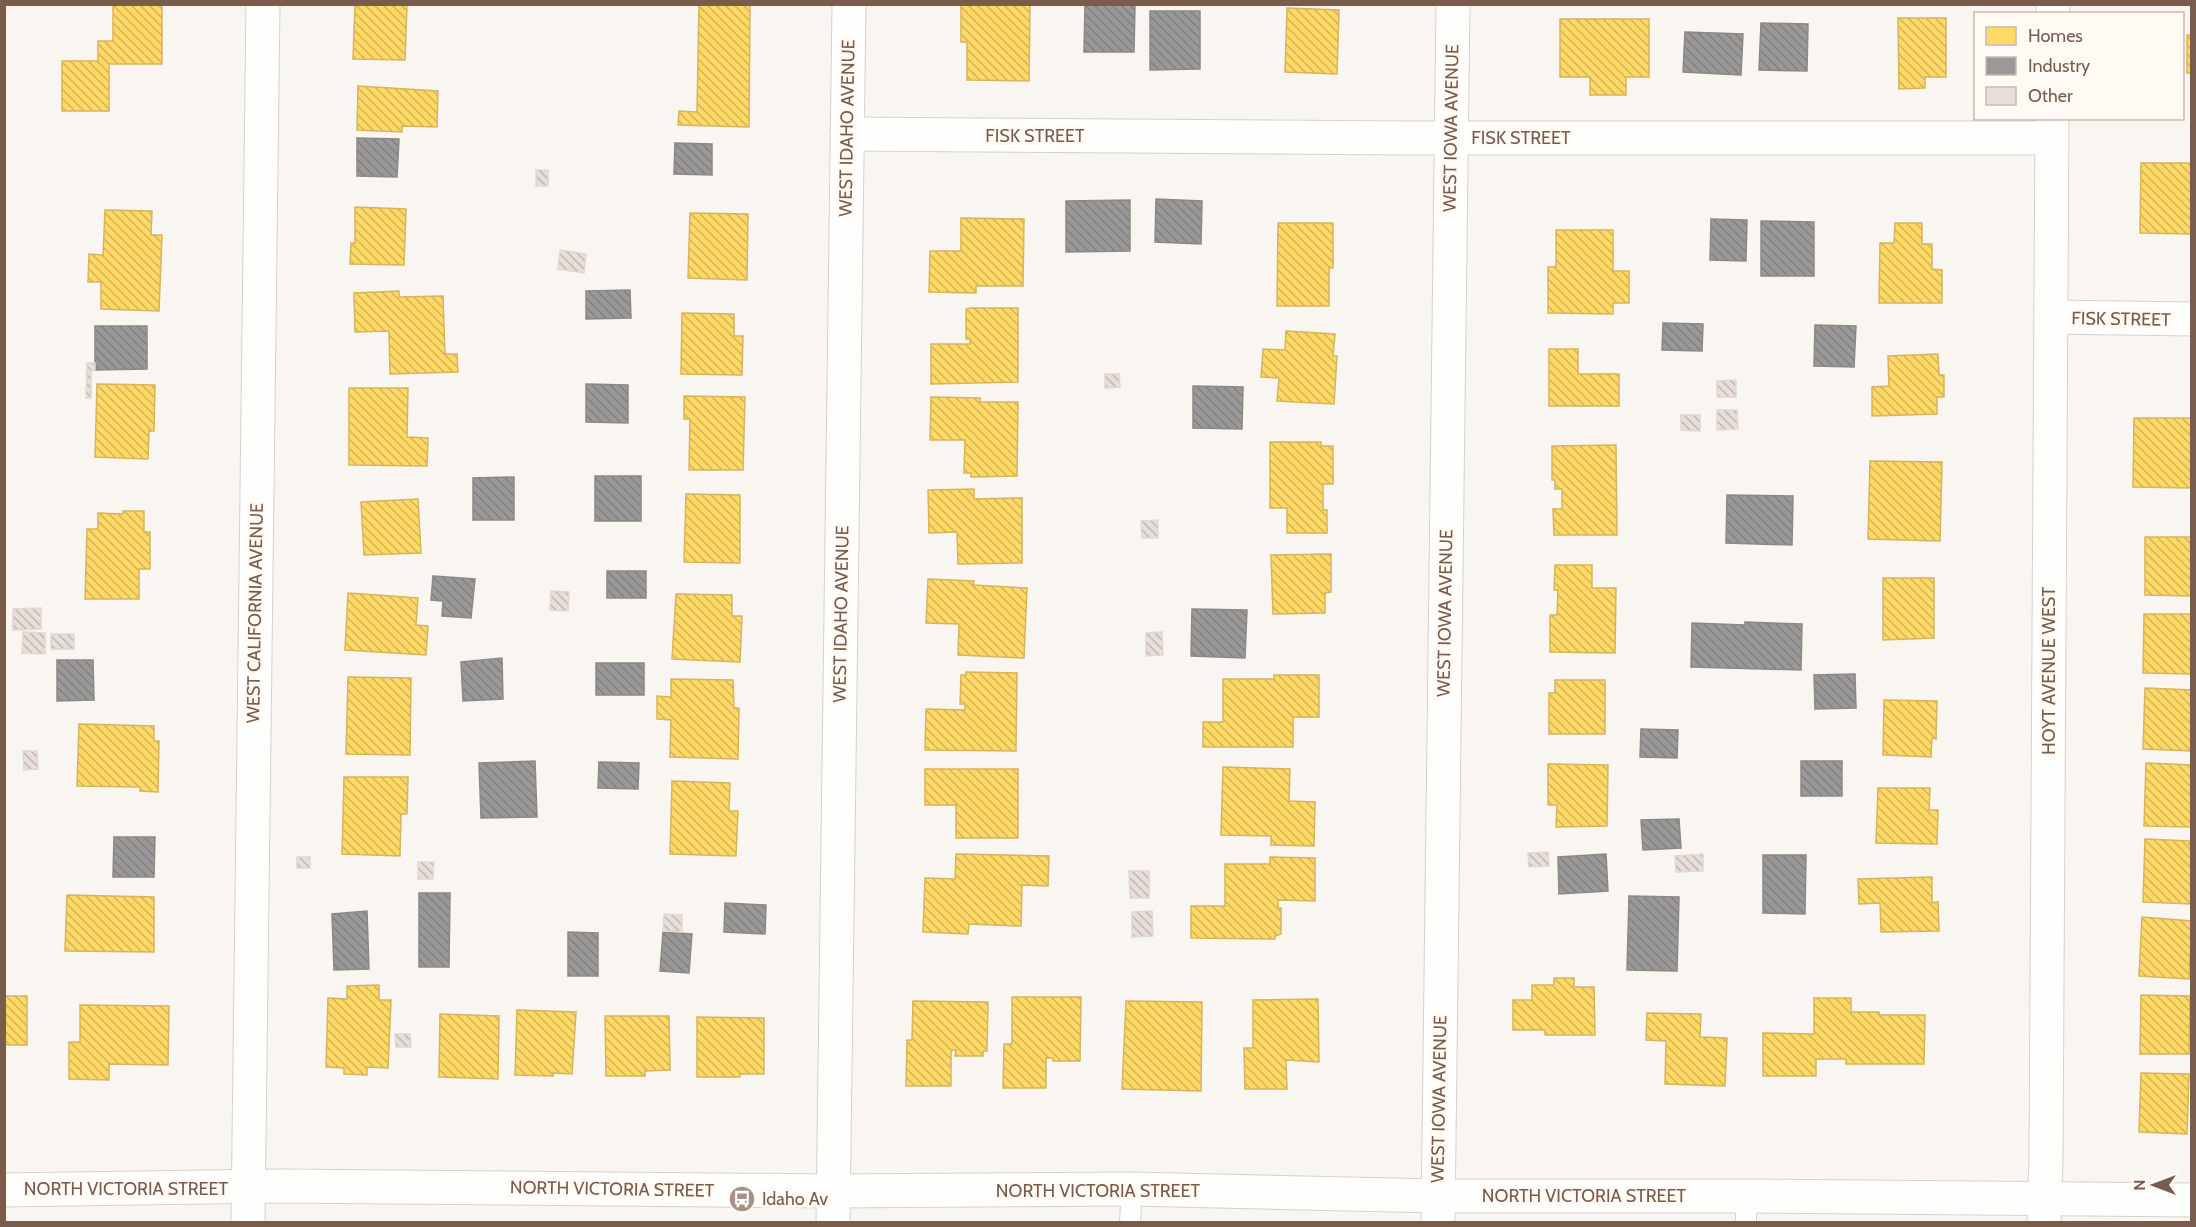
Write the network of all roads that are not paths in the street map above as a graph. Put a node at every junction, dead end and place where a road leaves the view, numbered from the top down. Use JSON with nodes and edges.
{"nodes":[{"id":1,"x":263,"y":4,"type":"edge"},
{"id":2,"x":849,"y":4,"type":"edge"},
{"id":3,"x":1453,"y":4,"type":"edge"},
{"id":4,"x":2052,"y":128,"type":"edge"},
{"id":5,"x":847,"y":134,"type":"junction"},
{"id":6,"x":1451,"y":138,"type":"junction"},
{"id":7,"x":2051,"y":317,"type":"junction"},
{"id":8,"x":2192,"y":319,"type":"edge"},
{"id":9,"x":248,"y":1187,"type":"junction"},
{"id":10,"x":1132,"y":1189,"type":"junction"},
{"id":11,"x":4,"y":1190,"type":"edge"},
{"id":12,"x":2192,"y":1200,"type":"edge"},
{"id":13,"x":833,"y":1207,"type":"edge"},
{"id":14,"x":1438,"y":1209,"type":"edge"},
{"id":15,"x":1746,"y":1209,"type":"edge"},
{"id":16,"x":2044,"y":1210,"type":"edge"},
{"id":17,"x":248,"y":1222,"type":"edge"},
{"id":18,"x":1130,"y":1222,"type":"edge"}],
"edges":[{"from":1,"to":9,"type":"street","name":"WEST CALIFORNIA AVENUE"},
{"from":2,"to":5,"type":"street","name":"WEST IDAHO AVENUE"},
{"from":3,"to":6,"type":"street","name":"WEST IOWA AVENUE"},
{"from":4,"to":6,"type":"street","name":"FISK STREET"},
{"from":4,"to":7,"type":"street","name":"HOYT AVENUE WEST"},
{"from":5,"to":6,"type":"street","name":"FISK STREET"},
{"from":5,"to":13,"type":"street","name":"WEST IDAHO AVENUE"},
{"from":6,"to":14,"type":"street","name":"WEST IOWA AVENUE"},
{"from":7,"to":8,"type":"street","name":"FISK STREET"},
{"from":7,"to":16,"type":"street","name":"HOYT AVENUE WEST"},
{"from":9,"to":11,"type":"street","name":"NORTH VICTORIA STREET"},
{"from":9,"to":13,"type":"street","name":"NORTH VICTORIA STREET"},
{"from":9,"to":17,"type":"street","name":"WEST CALIFORNIA AVENUE"},
{"from":10,"to":13,"type":"street","name":"NORTH VICTORIA STREET"},
{"from":10,"to":14,"type":"street","name":"NORTH VICTORIA STREET"},
{"from":10,"to":18,"type":"lane"},
{"from":12,"to":16,"type":"street","name":"NORTH VICTORIA STREET"},
{"from":14,"to":15,"type":"street","name":"NORTH VICTORIA STREET"},
{"from":15,"to":16,"type":"street","name":"NORTH VICTORIA STREET"}]}
